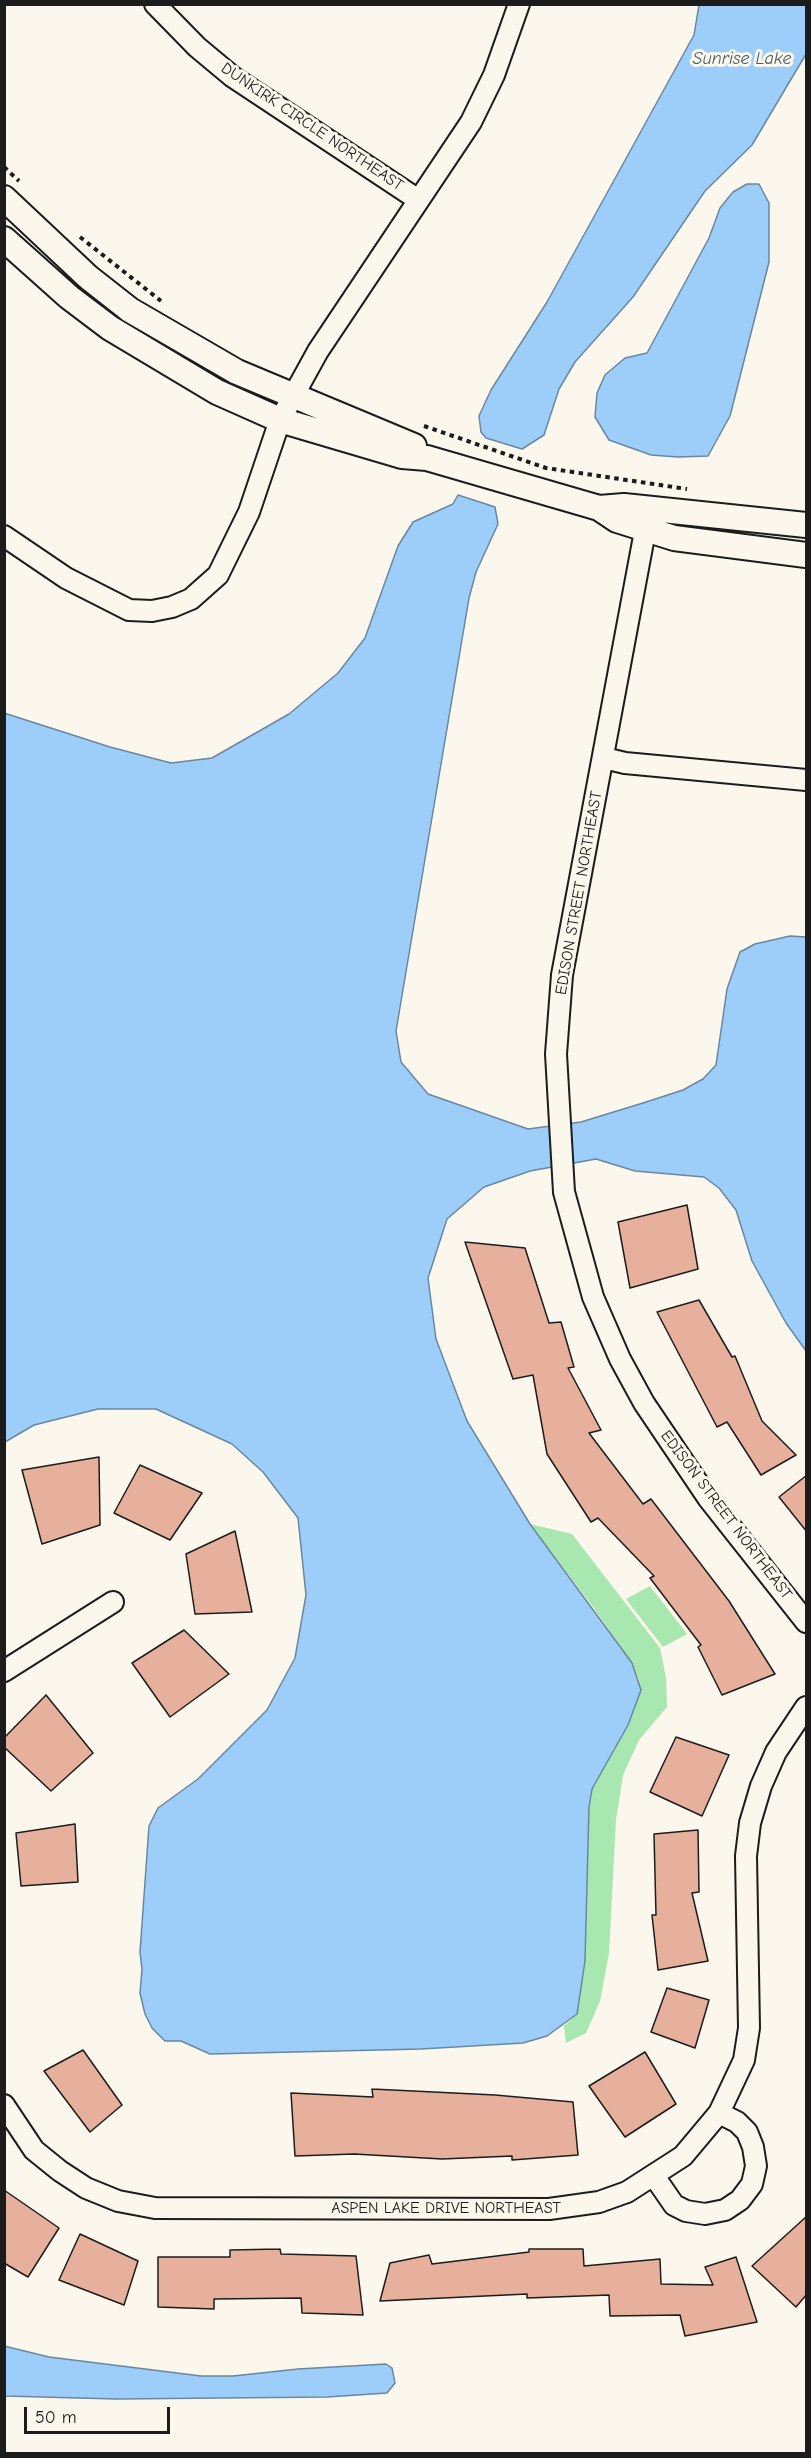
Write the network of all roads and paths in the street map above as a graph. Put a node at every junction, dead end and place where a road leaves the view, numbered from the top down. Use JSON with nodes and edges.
{"nodes":[{"id":1,"x":155,"y":4,"type":"edge"},
{"id":2,"x":519,"y":4,"type":"edge"},
{"id":3,"x":4,"y":167,"type":"edge"},
{"id":4,"x":12,"y":190,"type":"edge"},
{"id":5,"x":417,"y":199,"type":"junction"},
{"id":6,"x":26,"y":221,"type":"junction"},
{"id":7,"x":77,"y":235,"type":"dead end"},
{"id":8,"x":6,"y":243,"type":"edge"},
{"id":9,"x":167,"y":305,"type":"dead end"},
{"id":10,"x":296,"y":396,"type":"junction"},
{"id":11,"x":280,"y":420,"type":"junction"},
{"id":12,"x":423,"y":425,"type":"dead end"},
{"id":13,"x":432,"y":460,"type":"junction"},
{"id":14,"x":691,"y":490,"type":"dead end"},
{"id":15,"x":598,"y":508,"type":"junction"},
{"id":16,"x":807,"y":525,"type":"edge"},
{"id":17,"x":645,"y":531,"type":"junction"},
{"id":18,"x":4,"y":536,"type":"edge"},
{"id":19,"x":807,"y":555,"type":"edge"},
{"id":20,"x":604,"y":758,"type":"junction"},
{"id":21,"x":807,"y":780,"type":"edge"},
{"id":22,"x":113,"y":1602,"type":"dead end"},
{"id":23,"x":807,"y":1622,"type":"edge"},
{"id":24,"x":4,"y":1671,"type":"edge"},
{"id":25,"x":807,"y":1707,"type":"edge"},
{"id":26,"x":4,"y":2105,"type":"edge"},
{"id":27,"x":719,"y":2113,"type":"junction"},
{"id":28,"x":654,"y":2176,"type":"junction"}],
"edges":[{"from":1,"to":5,"type":"street","name":"DUNKIRK CIRCLE NORTHEAST"},
{"from":2,"to":5,"type":"street","name":"DUNKIRK CIRCLE NORTHEAST"},
{"from":3,"to":4,"type":"path"},
{"from":4,"to":6,"type":"street"},
{"from":5,"to":10,"type":"street","name":"DUNKIRK CIRCLE NORTHEAST"},
{"from":6,"to":8,"type":"street"},
{"from":6,"to":10,"type":"street"},
{"from":7,"to":9,"type":"path"},
{"from":8,"to":11,"type":"street"},
{"from":10,"to":11,"type":"street","name":"DUNKIRK CIRCLE NORTHEAST"},
{"from":10,"to":13,"type":"street"},
{"from":11,"to":13,"type":"street"},
{"from":11,"to":18,"type":"street","name":"DUNKIRK CIRCLE NORTHEAST"},
{"from":12,"to":14,"type":"path"},
{"from":13,"to":15,"type":"street"},
{"from":15,"to":16,"type":"street"},
{"from":15,"to":17,"type":"street"},
{"from":17,"to":19,"type":"street"},
{"from":17,"to":20,"type":"street","name":"EDISON STREET NORTHEAST"},
{"from":20,"to":21,"type":"street"},
{"from":20,"to":23,"type":"street","name":"EDISON STREET NORTHEAST"},
{"from":22,"to":24,"type":"street"},
{"from":25,"to":27,"type":"street","name":"ASPEN LAKE DRIVE NORTHEAST"},
{"from":26,"to":28,"type":"street","name":"ASPEN LAKE DRIVE NORTHEAST"},
{"from":27,"to":28,"type":"street","name":"ASPEN LAKE DRIVE NORTHEAST"},
{"from":27,"to":28,"type":"street"}]}
